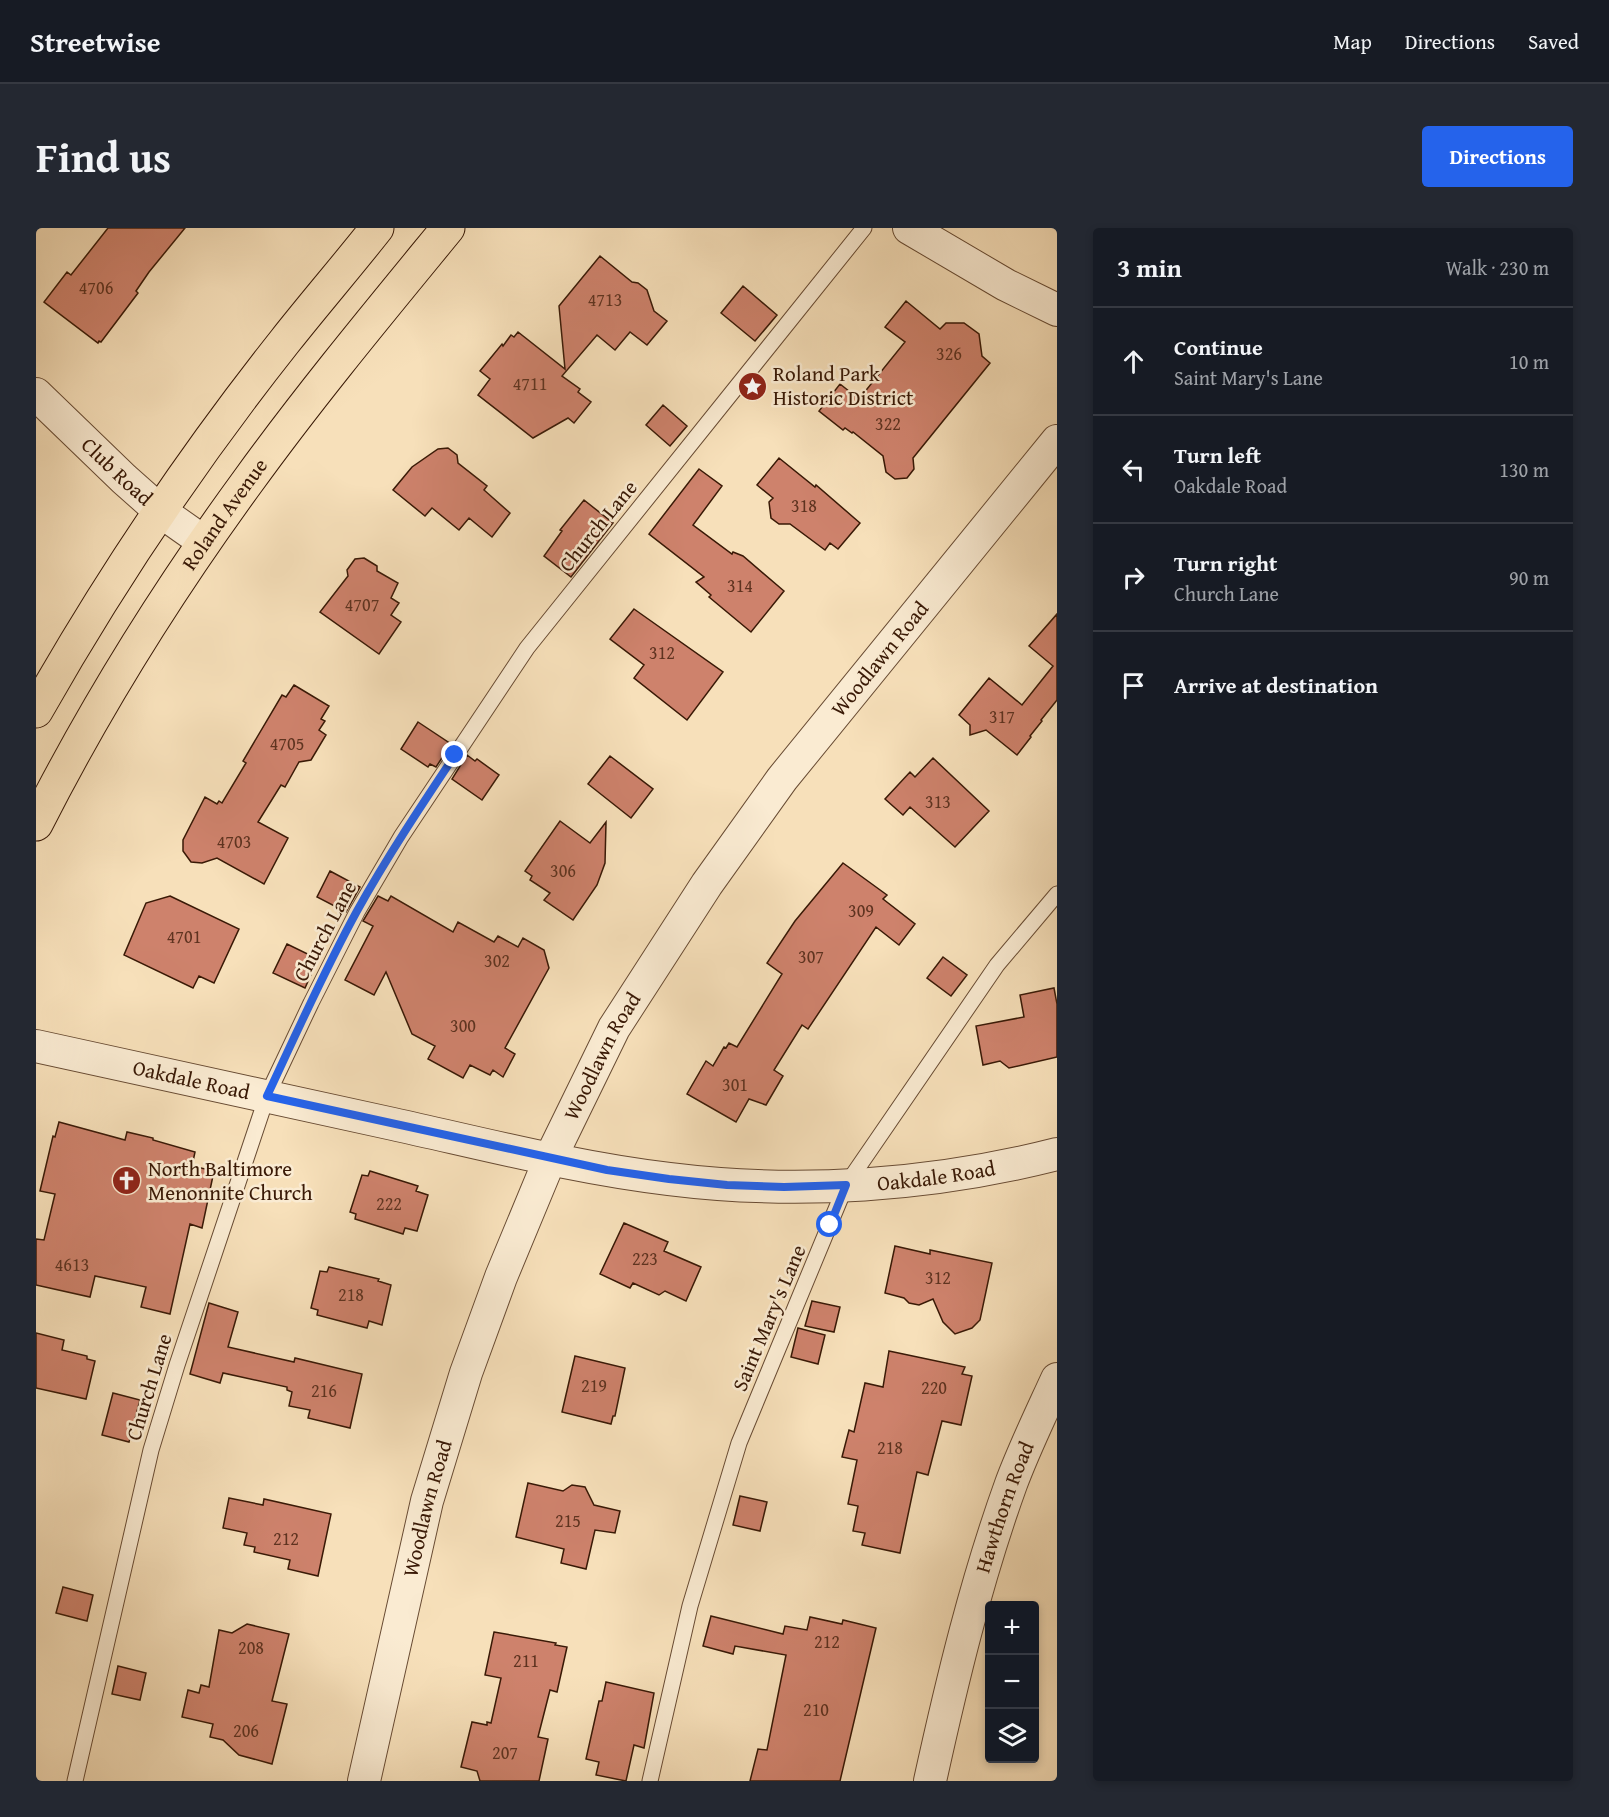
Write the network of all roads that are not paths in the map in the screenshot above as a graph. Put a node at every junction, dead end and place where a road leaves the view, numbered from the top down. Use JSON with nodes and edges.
{"nodes":[{"id":1,"x":377,"y":228,"type":"edge"},
{"id":2,"x":448,"y":228,"type":"edge"},
{"id":3,"x":864,"y":228,"type":"edge"},
{"id":4,"x":909,"y":228,"type":"edge"},
{"id":5,"x":1057,"y":310,"type":"edge"},
{"id":6,"x":36,"y":394,"type":"edge"},
{"id":7,"x":1057,"y":441,"type":"edge"},
{"id":8,"x":160,"y":511,"type":"junction"},
{"id":9,"x":204,"y":542,"type":"junction"},
{"id":10,"x":36,"y":711,"type":"edge"},
{"id":11,"x":36,"y":824,"type":"edge"},
{"id":12,"x":1057,"y":894,"type":"edge"},
{"id":13,"x":36,"y":1046,"type":"edge"},
{"id":14,"x":267,"y":1096,"type":"junction"},
{"id":15,"x":1057,"y":1154,"type":"edge"},
{"id":16,"x":550,"y":1159,"type":"junction"},
{"id":17,"x":846,"y":1185,"type":"junction"},
{"id":18,"x":1057,"y":1379,"type":"edge"},
{"id":19,"x":75,"y":1781,"type":"edge"},
{"id":20,"x":364,"y":1781,"type":"edge"},
{"id":21,"x":650,"y":1781,"type":"edge"},
{"id":22,"x":930,"y":1781,"type":"edge"}],
"edges":[{"from":1,"to":8,"type":"main road"},
{"from":2,"to":9,"type":"main road","name":"Roland Avenue"},
{"from":3,"to":14,"type":"lane","name":"Church Lane"},
{"from":4,"to":5,"type":"street"},
{"from":6,"to":8,"type":"street","name":"Club Road"},
{"from":7,"to":16,"type":"street","name":"Woodlawn Road"},
{"from":8,"to":9,"type":"street","name":"Club Road"},
{"from":8,"to":10,"type":"main road"},
{"from":9,"to":11,"type":"main road","name":"Roland Avenue"},
{"from":12,"to":17,"type":"lane","name":"Saint Mary's Lane"},
{"from":13,"to":14,"type":"street","name":"Oakdale Road"},
{"from":14,"to":16,"type":"street","name":"Oakdale Road"},
{"from":14,"to":19,"type":"lane","name":"Church Lane"},
{"from":15,"to":17,"type":"street","name":"Oakdale Road"},
{"from":16,"to":17,"type":"street","name":"Oakdale Road"},
{"from":16,"to":20,"type":"street","name":"Woodlawn Road"},
{"from":17,"to":21,"type":"lane","name":"Saint Mary's Lane"},
{"from":18,"to":22,"type":"street","name":"Hawthorn Road"}]}
